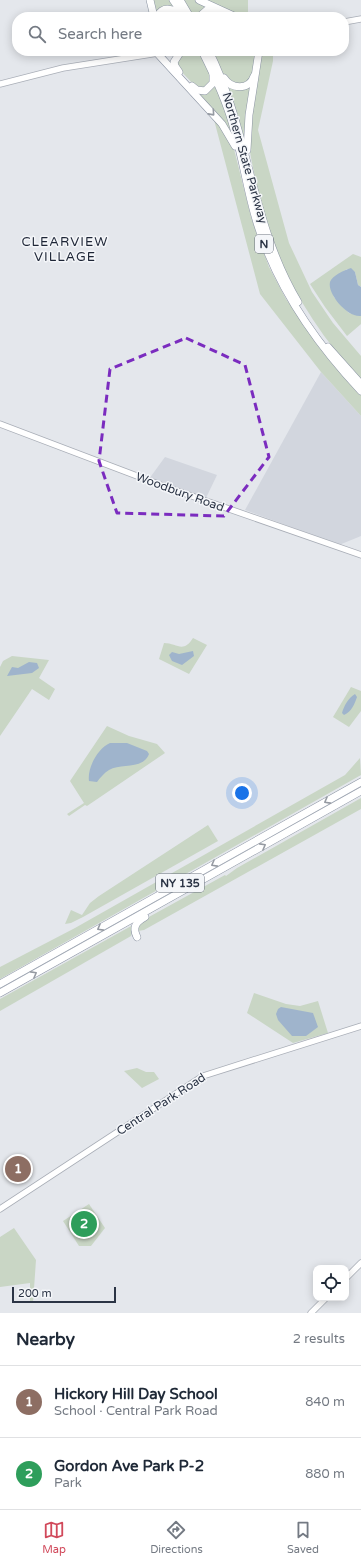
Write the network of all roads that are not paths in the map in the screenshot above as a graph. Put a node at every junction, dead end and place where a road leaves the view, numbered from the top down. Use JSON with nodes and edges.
{"nodes":[{"id":1,"x":150,"y":0,"type":"edge"},
{"id":2,"x":173,"y":0,"type":"edge"},
{"id":3,"x":180,"y":0,"type":"edge"},
{"id":4,"x":199,"y":0,"type":"edge"},
{"id":5,"x":154,"y":12,"type":"edge"},
{"id":6,"x":160,"y":12,"type":"edge"},
{"id":7,"x":177,"y":12,"type":"edge"},
{"id":8,"x":180,"y":12,"type":"edge"},
{"id":9,"x":187,"y":12,"type":"edge"},
{"id":10,"x":203,"y":12,"type":"edge"},
{"id":11,"x":214,"y":12,"type":"edge"},
{"id":12,"x":225,"y":12,"type":"edge"},
{"id":13,"x":361,"y":19,"type":"edge"},
{"id":14,"x":349,"y":21,"type":"edge"},
{"id":15,"x":137,"y":56,"type":"edge"},
{"id":16,"x":159,"y":56,"type":"edge"},
{"id":17,"x":177,"y":56,"type":"edge"},
{"id":18,"x":204,"y":56,"type":"edge"},
{"id":19,"x":211,"y":56,"type":"edge"},
{"id":20,"x":258,"y":56,"type":"edge"},
{"id":21,"x":213,"y":59,"type":"junction"},
{"id":22,"x":255,"y":72,"type":"junction"},
{"id":23,"x":213,"y":74,"type":"junction"},
{"id":24,"x":0,"y":84,"type":"edge"},
{"id":25,"x":246,"y":165,"type":"junction"},
{"id":26,"x":361,"y":384,"type":"edge"},
{"id":27,"x":361,"y":391,"type":"edge"},
{"id":28,"x":0,"y":424,"type":"edge"},
{"id":29,"x":361,"y":556,"type":"edge"},
{"id":30,"x":361,"y":782,"type":"edge"},
{"id":31,"x":361,"y":791,"type":"edge"},
{"id":32,"x":192,"y":886,"type":"junction"},
{"id":33,"x":137,"y":937,"type":"dead end"},
{"id":34,"x":0,"y":984,"type":"edge"},
{"id":35,"x":0,"y":993,"type":"edge"},
{"id":36,"x":361,"y":1026,"type":"edge"},
{"id":37,"x":0,"y":1209,"type":"edge"},
{"id":38,"x":361,"y":1264,"type":"edge"},
{"id":39,"x":349,"y":1275,"type":"edge"},
{"id":40,"x":323,"y":1301,"type":"edge"},
{"id":41,"x":311,"y":1313,"type":"edge"}],
"edges":[{"from":1,"to":5,"type":"highway"},
{"from":2,"to":8,"type":"highway"},
{"from":3,"to":9,"type":"highway"},
{"from":4,"to":12,"type":"highway"},
{"from":6,"to":7,"type":"highway"},
{"from":10,"to":11,"type":"highway"},
{"from":13,"to":14,"type":"main road"},
{"from":15,"to":24,"type":"main road"},
{"from":16,"to":25,"type":"highway","one_way":true},
{"from":17,"to":23,"type":"highway"},
{"from":18,"to":23,"type":"highway","name":"Northern State Parkway","number":"N"},
{"from":19,"to":21,"type":"highway","name":"Northern State Parkway","number":"N"},
{"from":20,"to":22,"type":"highway"},
{"from":21,"to":22,"type":"highway"},
{"from":21,"to":25,"type":"highway","name":"Northern State Parkway","number":"N"},
{"from":22,"to":25,"type":"highway"},
{"from":23,"to":25,"type":"highway","name":"Northern State Parkway","number":"N"},
{"from":25,"to":26,"type":"highway","name":"Northern State Parkway","number":"N"},
{"from":25,"to":27,"type":"highway","name":"Northern State Parkway","number":"N"},
{"from":28,"to":29,"type":"main road","name":"Woodbury Road"},
{"from":30,"to":34,"type":"highway","number":"NY 135","one_way":true},
{"from":32,"to":31,"type":"highway","number":"NY 135","one_way":true},
{"from":32,"to":33,"type":"highway"},
{"from":35,"to":32,"type":"highway","number":"NY 135","one_way":true},
{"from":36,"to":37,"type":"main road","name":"Central Park Road"},
{"from":38,"to":39,"type":"main road"},
{"from":40,"to":41,"type":"main road"}]}
